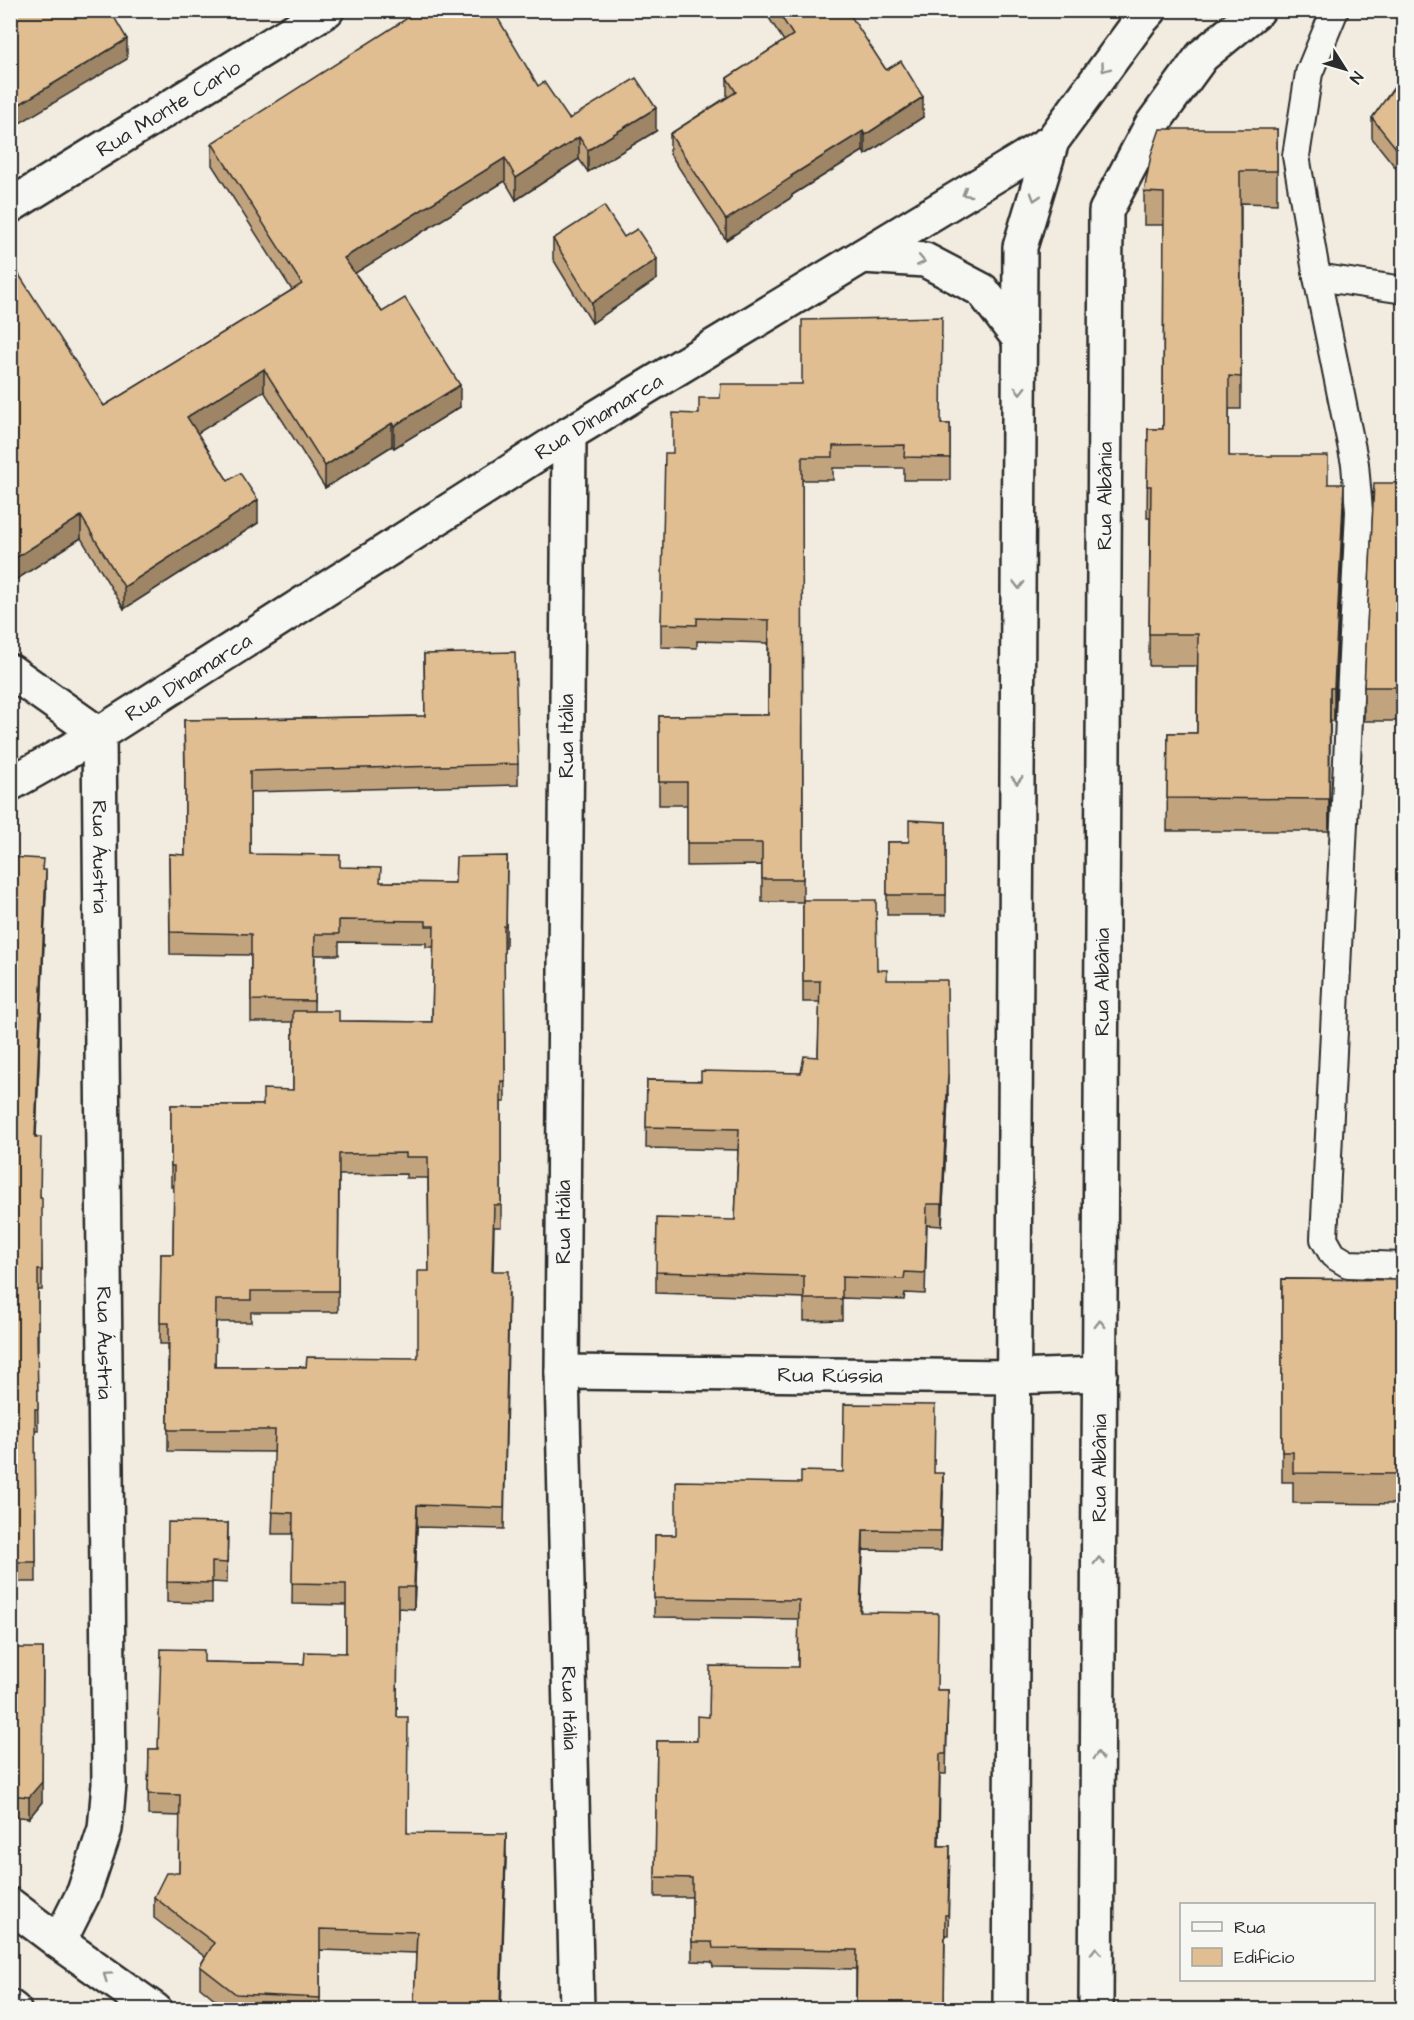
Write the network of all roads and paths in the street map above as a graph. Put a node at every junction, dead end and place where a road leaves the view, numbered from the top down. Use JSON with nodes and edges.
{"nodes":[{"id":1,"x":327,"y":10,"type":"edge"},
{"id":2,"x":1258,"y":10,"type":"edge"},
{"id":3,"x":1335,"y":10,"type":"edge"},
{"id":4,"x":1143,"y":14,"type":"edge"},
{"id":5,"x":1052,"y":141,"type":"junction"},
{"id":6,"x":10,"y":206,"type":"edge"},
{"id":7,"x":863,"y":256,"type":"junction"},
{"id":8,"x":1317,"y":277,"type":"junction"},
{"id":9,"x":1404,"y":290,"type":"edge"},
{"id":10,"x":1020,"y":340,"type":"junction"},
{"id":11,"x":569,"y":434,"type":"junction"},
{"id":12,"x":10,"y":671,"type":"edge"},
{"id":13,"x":99,"y":734,"type":"junction"},
{"id":14,"x":10,"y":784,"type":"edge"},
{"id":15,"x":1404,"y":1266,"type":"edge"},
{"id":16,"x":562,"y":1372,"type":"junction"},
{"id":17,"x":1100,"y":1374,"type":"junction"},
{"id":18,"x":1014,"y":1377,"type":"junction"},
{"id":19,"x":10,"y":1905,"type":"edge"},
{"id":20,"x":59,"y":1942,"type":"junction"},
{"id":21,"x":10,"y":2007,"type":"edge"},
{"id":22,"x":14,"y":2010,"type":"edge"},
{"id":23,"x":155,"y":2010,"type":"edge"},
{"id":24,"x":577,"y":2010,"type":"edge"},
{"id":25,"x":1010,"y":2010,"type":"edge"},
{"id":26,"x":1096,"y":2010,"type":"edge"}],
"edges":[{"from":1,"to":6,"type":"street","name":"Rua Monte Carlo"},
{"from":17,"to":2,"type":"street","name":"Rua Albânia","one_way":true},
{"from":3,"to":8,"type":"lane"},
{"from":4,"to":5,"type":"street","name":"Rua Dinamarca","one_way":true},
{"from":5,"to":7,"type":"street","name":"Rua Dinamarca","one_way":true},
{"from":5,"to":10,"type":"street","one_way":true},
{"from":7,"to":10,"type":"street","one_way":true},
{"from":7,"to":11,"type":"street","name":"Rua Dinamarca"},
{"from":8,"to":9,"type":"lane"},
{"from":8,"to":15,"type":"lane"},
{"from":10,"to":18,"type":"street","one_way":true},
{"from":11,"to":13,"type":"street","name":"Rua Dinamarca"},
{"from":11,"to":16,"type":"street","name":"Rua Itália"},
{"from":12,"to":13,"type":"street"},
{"from":13,"to":14,"type":"street","name":"Rua Dinamarca"},
{"from":13,"to":20,"type":"street","name":"Rua Áustria"},
{"from":16,"to":18,"type":"street","name":"Rua Rússia"},
{"from":16,"to":24,"type":"street","name":"Rua Itália"},
{"from":17,"to":18,"type":"street","name":"Rua Rússia"},
{"from":26,"to":17,"type":"street","name":"Rua Albânia","one_way":true},
{"from":18,"to":25,"type":"street"},
{"from":19,"to":20,"type":"street"},
{"from":23,"to":20,"type":"street","one_way":true},
{"from":21,"to":22,"type":"street"}]}
